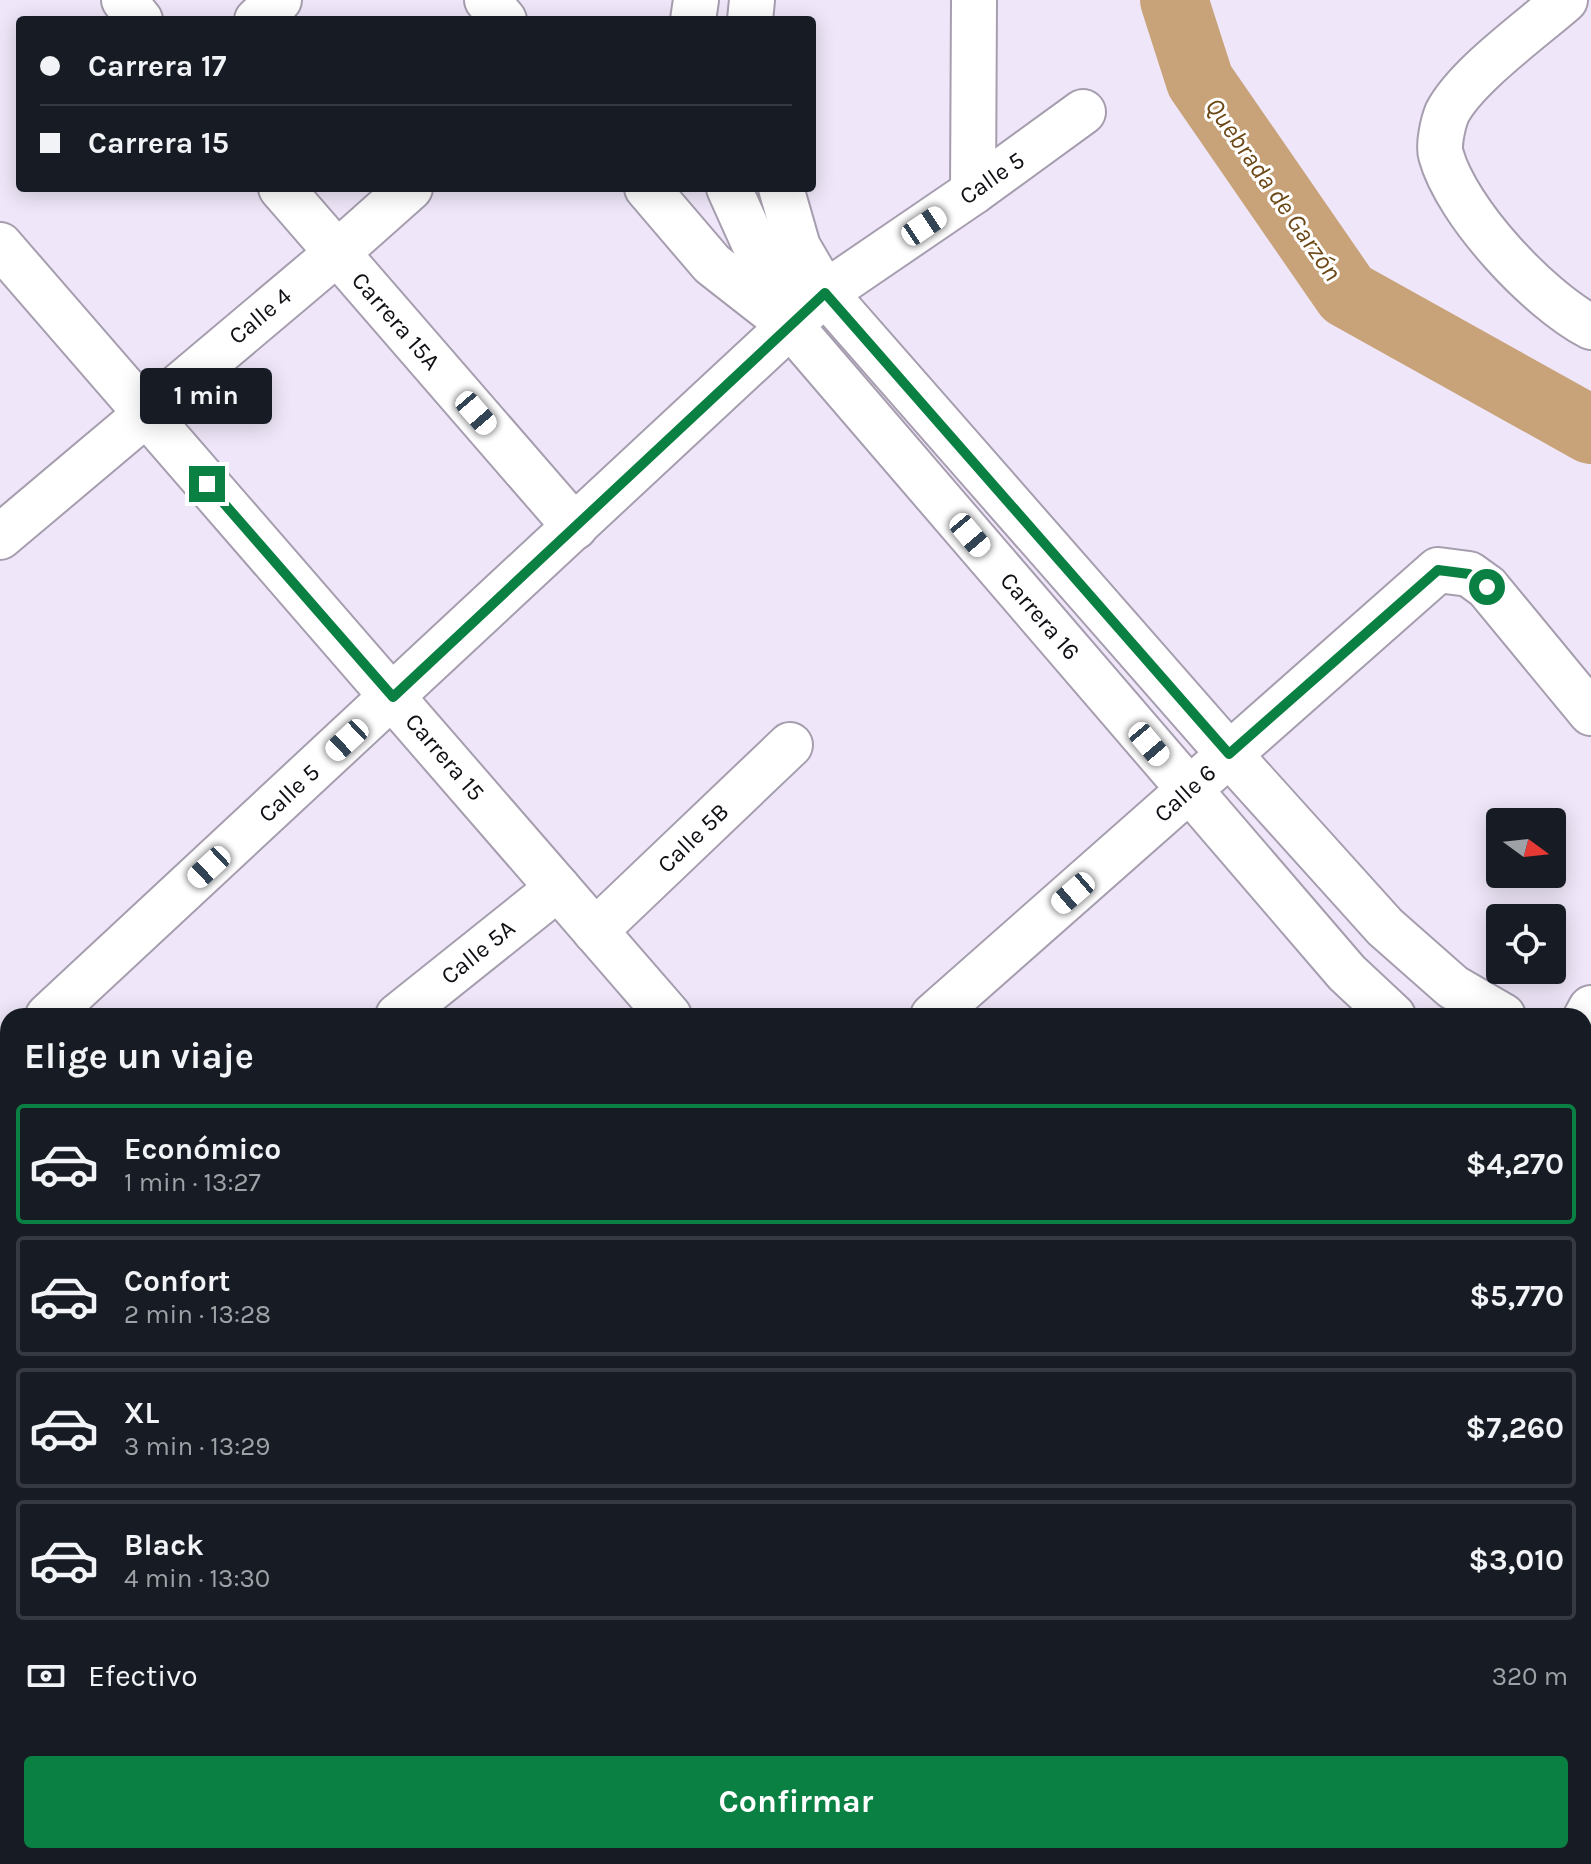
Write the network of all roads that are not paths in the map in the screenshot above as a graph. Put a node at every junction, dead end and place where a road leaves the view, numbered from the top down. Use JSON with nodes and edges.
{"nodes":[{"id":1,"x":124,"y":0,"type":"edge"},
{"id":2,"x":279,"y":0,"type":"edge"},
{"id":3,"x":487,"y":0,"type":"edge"},
{"id":4,"x":974,"y":0,"type":"edge"},
{"id":5,"x":1565,"y":0,"type":"edge"},
{"id":6,"x":137,"y":16,"type":"edge"},
{"id":7,"x":261,"y":16,"type":"edge"},
{"id":8,"x":501,"y":16,"type":"edge"},
{"id":9,"x":1083,"y":112,"type":"dead end"},
{"id":10,"x":284,"y":192,"type":"edge"},
{"id":11,"x":406,"y":192,"type":"edge"},
{"id":12,"x":650,"y":192,"type":"edge"},
{"id":13,"x":731,"y":192,"type":"edge"},
{"id":14,"x":782,"y":192,"type":"edge"},
{"id":15,"x":973,"y":192,"type":"junction"},
{"id":16,"x":0,"y":245,"type":"edge"},
{"id":17,"x":337,"y":253,"type":"junction"},
{"id":18,"x":825,"y":293,"type":"junction"},
{"id":19,"x":790,"y":325,"type":"junction"},
{"id":20,"x":1591,"y":327,"type":"edge"},
{"id":21,"x":145,"y":412,"type":"junction"},
{"id":22,"x":575,"y":527,"type":"junction"},
{"id":23,"x":0,"y":537,"type":"edge"},
{"id":24,"x":393,"y":697,"type":"junction"},
{"id":25,"x":1591,"y":713,"type":"edge"},
{"id":26,"x":790,"y":745,"type":"dead end"},
{"id":27,"x":1229,"y":754,"type":"junction"},
{"id":28,"x":1189,"y":790,"type":"junction"},
{"id":29,"x":558,"y":888,"type":"junction"},
{"id":30,"x":595,"y":931,"type":"junction"},
{"id":31,"x":57,"y":1008,"type":"edge"},
{"id":32,"x":408,"y":1008,"type":"edge"},
{"id":33,"x":662,"y":1008,"type":"edge"},
{"id":34,"x":942,"y":1008,"type":"edge"},
{"id":35,"x":1384,"y":1008,"type":"edge"},
{"id":36,"x":1489,"y":1008,"type":"edge"}],
"edges":[{"from":1,"to":6,"type":"street"},
{"from":2,"to":7,"type":"street"},
{"from":3,"to":8,"type":"street"},
{"from":4,"to":15,"type":"street"},
{"from":5,"to":20,"type":"street"},
{"from":9,"to":15,"type":"street","name":"Calle 5"},
{"from":10,"to":17,"type":"street","name":"Carrera 15A"},
{"from":11,"to":17,"type":"street","name":"Calle 4"},
{"from":12,"to":19,"type":"street","name":"Carrera 16"},
{"from":13,"to":19,"type":"street"},
{"from":14,"to":18,"type":"street"},
{"from":15,"to":18,"type":"street","name":"Calle 5"},
{"from":16,"to":21,"type":"street","name":"Carrera 15"},
{"from":17,"to":21,"type":"street","name":"Calle 4"},
{"from":17,"to":22,"type":"street","name":"Carrera 15A"},
{"from":18,"to":19,"type":"street","name":"Calle 5"},
{"from":18,"to":27,"type":"street"},
{"from":19,"to":22,"type":"street","name":"Calle 5"},
{"from":19,"to":28,"type":"street","name":"Carrera 16"},
{"from":21,"to":23,"type":"street","name":"Calle 4"},
{"from":21,"to":24,"type":"street","name":"Carrera 15"},
{"from":22,"to":24,"type":"street","name":"Calle 5"},
{"from":24,"to":29,"type":"street","name":"Carrera 15"},
{"from":24,"to":31,"type":"street","name":"Calle 5"},
{"from":25,"to":27,"type":"street","name":"Calle 6"},
{"from":26,"to":30,"type":"street","name":"Calle 5B"},
{"from":27,"to":28,"type":"street","name":"Calle 6"},
{"from":27,"to":36,"type":"street"},
{"from":28,"to":34,"type":"street","name":"Calle 6"},
{"from":28,"to":35,"type":"street","name":"Carrera 16"},
{"from":29,"to":30,"type":"street","name":"Carrera 15"},
{"from":29,"to":32,"type":"street","name":"Calle 5A"},
{"from":30,"to":33,"type":"street","name":"Carrera 15"}]}
